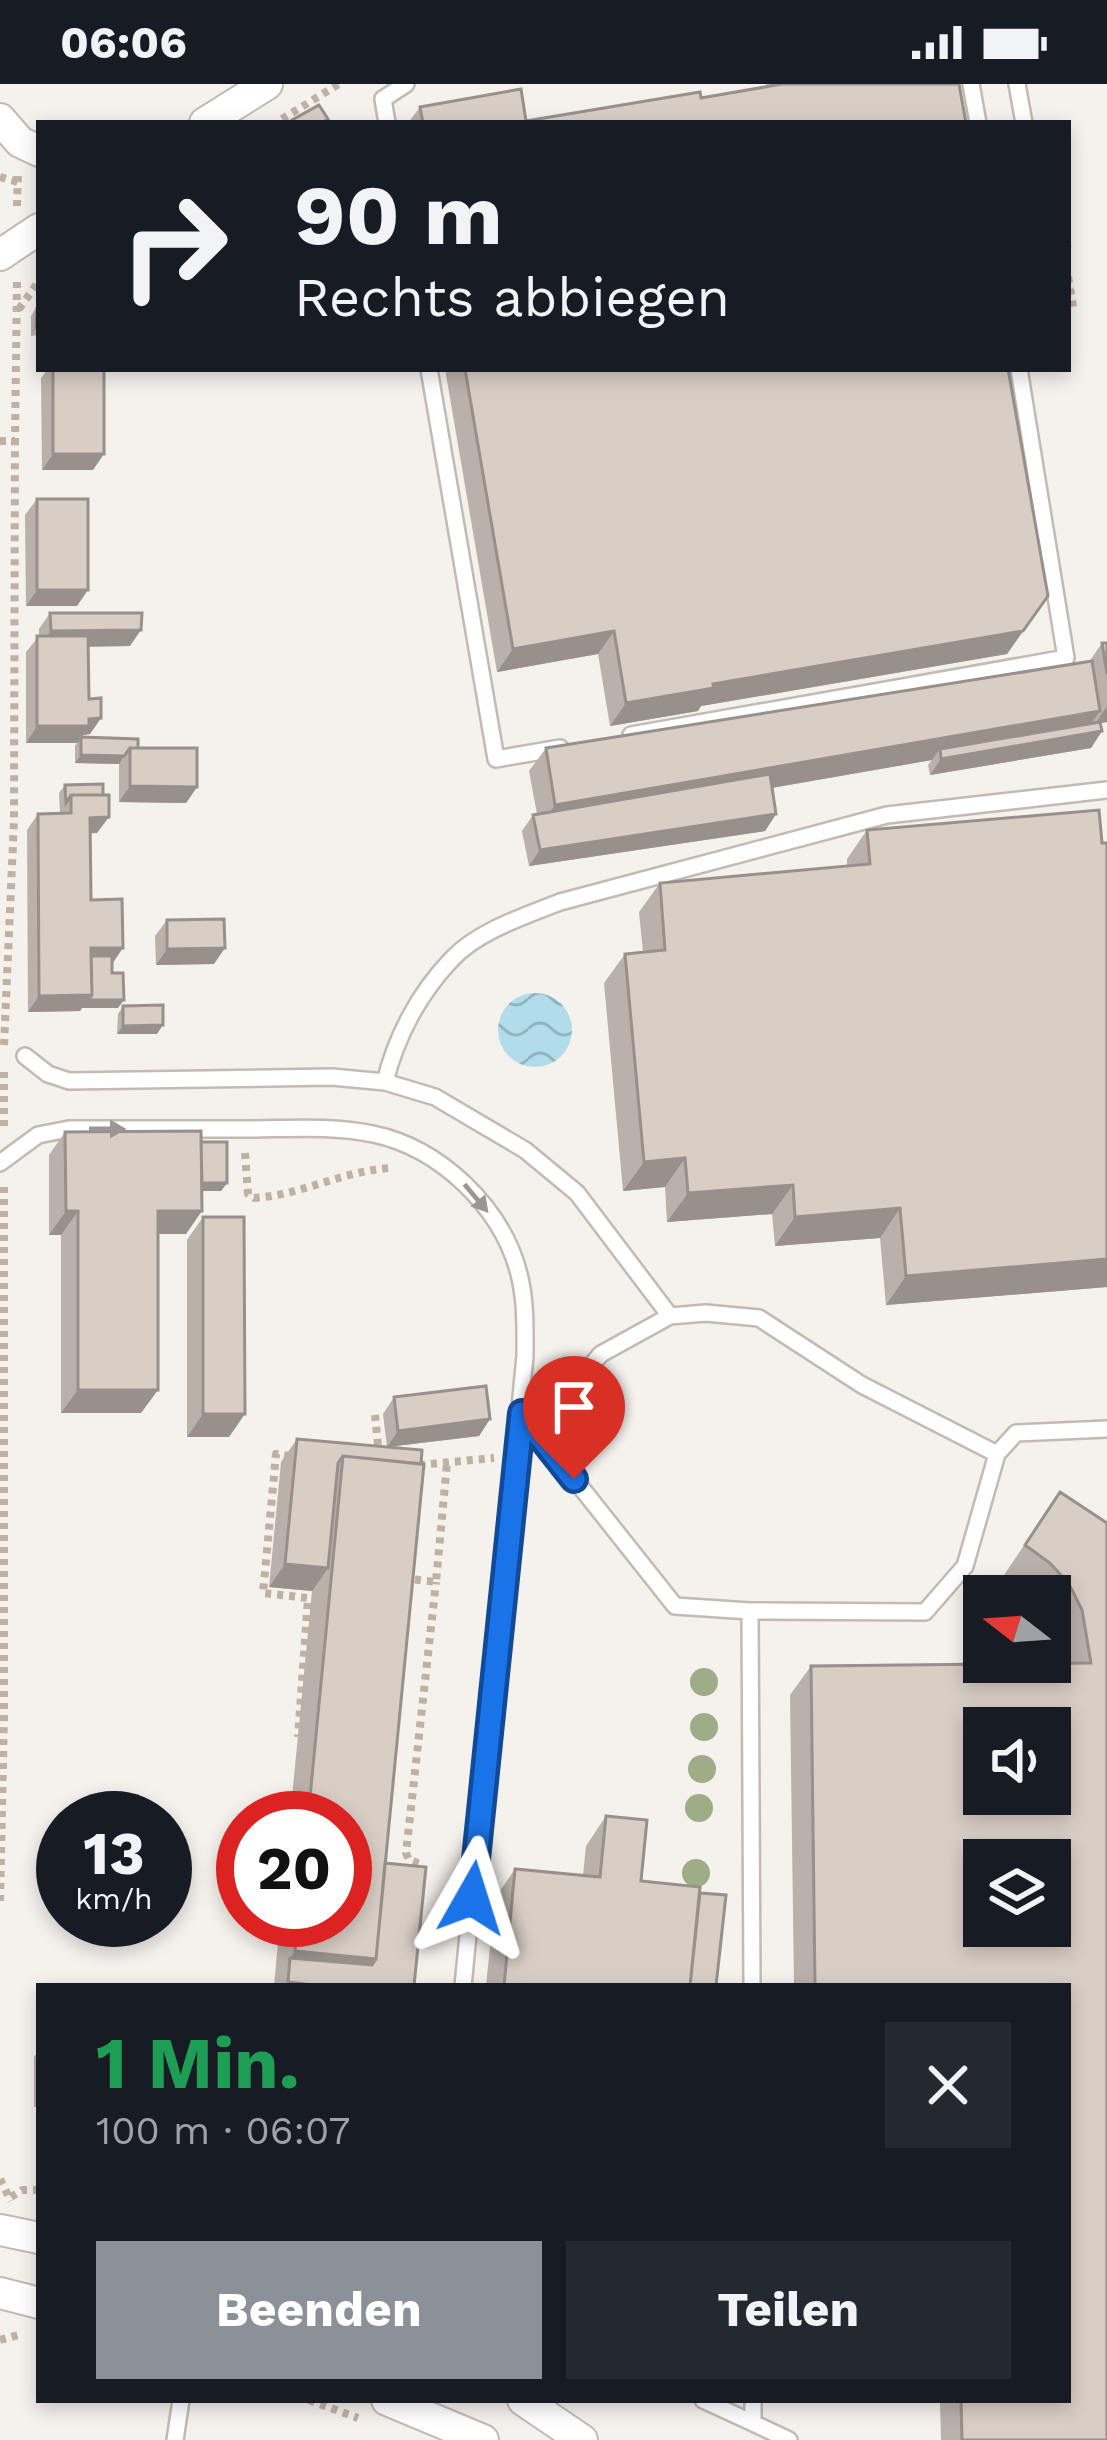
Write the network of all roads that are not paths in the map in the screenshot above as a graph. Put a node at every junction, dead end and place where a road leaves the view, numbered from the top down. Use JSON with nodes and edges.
{"nodes":[{"id":1,"x":267,"y":84,"type":"edge"},
{"id":2,"x":406,"y":84,"type":"edge"},
{"id":3,"x":971,"y":84,"type":"edge"},
{"id":4,"x":1017,"y":84,"type":"edge"},
{"id":5,"x":0,"y":119,"type":"edge"},
{"id":6,"x":211,"y":120,"type":"edge"},
{"id":7,"x":386,"y":120,"type":"edge"},
{"id":8,"x":977,"y":120,"type":"edge"},
{"id":9,"x":1023,"y":120,"type":"edge"},
{"id":10,"x":36,"y":150,"type":"edge"},
{"id":11,"x":36,"y":231,"type":"edge"},
{"id":12,"x":0,"y":255,"type":"edge"},
{"id":13,"x":430,"y":372,"type":"edge"},
{"id":14,"x":1018,"y":372,"type":"edge"},
{"id":15,"x":610,"y":739,"type":"edge"},
{"id":16,"x":587,"y":743,"type":"edge"},
{"id":17,"x":1107,"y":790,"type":"edge"},
{"id":18,"x":26,"y":1056,"type":"dead end"},
{"id":19,"x":385,"y":1082,"type":"junction"},
{"id":20,"x":0,"y":1163,"type":"edge"},
{"id":21,"x":670,"y":1316,"type":"junction"},
{"id":22,"x":522,"y":1413,"type":"junction"},
{"id":23,"x":1107,"y":1430,"type":"edge"},
{"id":24,"x":541,"y":1437,"type":"junction"},
{"id":25,"x":998,"y":1454,"type":"junction"},
{"id":26,"x":751,"y":1611,"type":"junction"},
{"id":27,"x":463,"y":1983,"type":"edge"},
{"id":28,"x":752,"y":1983,"type":"edge"},
{"id":29,"x":0,"y":2230,"type":"edge"},
{"id":30,"x":36,"y":2237,"type":"edge"},
{"id":31,"x":0,"y":2293,"type":"edge"},
{"id":32,"x":36,"y":2301,"type":"edge"},
{"id":33,"x":181,"y":2403,"type":"edge"},
{"id":34,"x":394,"y":2403,"type":"edge"},
{"id":35,"x":528,"y":2403,"type":"edge"},
{"id":36,"x":710,"y":2403,"type":"edge"},
{"id":37,"x":753,"y":2403,"type":"edge"},
{"id":38,"x":754,"y":2423,"type":"junction"},
{"id":39,"x":175,"y":2440,"type":"edge"},
{"id":40,"x":483,"y":2440,"type":"edge"},
{"id":41,"x":582,"y":2440,"type":"edge"},
{"id":42,"x":789,"y":2440,"type":"edge"}],
"edges":[{"from":1,"to":6,"type":"street"},
{"from":2,"to":7,"type":"lane"},
{"from":3,"to":8,"type":"lane"},
{"from":4,"to":9,"type":"lane"},
{"from":5,"to":10,"type":"street"},
{"from":11,"to":12,"type":"street"},
{"from":13,"to":16,"type":"lane"},
{"from":14,"to":15,"type":"lane"},
{"from":17,"to":19,"type":"lane"},
{"from":18,"to":19,"type":"lane"},
{"from":19,"to":21,"type":"lane"},
{"from":20,"to":22,"type":"lane","one_way":true},
{"from":21,"to":24,"type":"lane"},
{"from":21,"to":25,"type":"lane"},
{"from":22,"to":24,"type":"lane"},
{"from":22,"to":27,"type":"lane"},
{"from":23,"to":25,"type":"lane"},
{"from":24,"to":26,"type":"lane"},
{"from":25,"to":26,"type":"lane"},
{"from":26,"to":28,"type":"lane"},
{"from":29,"to":30,"type":"street"},
{"from":31,"to":32,"type":"street"},
{"from":33,"to":39,"type":"lane"},
{"from":34,"to":40,"type":"street"},
{"from":35,"to":41,"type":"street"},
{"from":36,"to":38,"type":"lane"},
{"from":37,"to":38,"type":"lane"},
{"from":38,"to":42,"type":"lane"}]}
